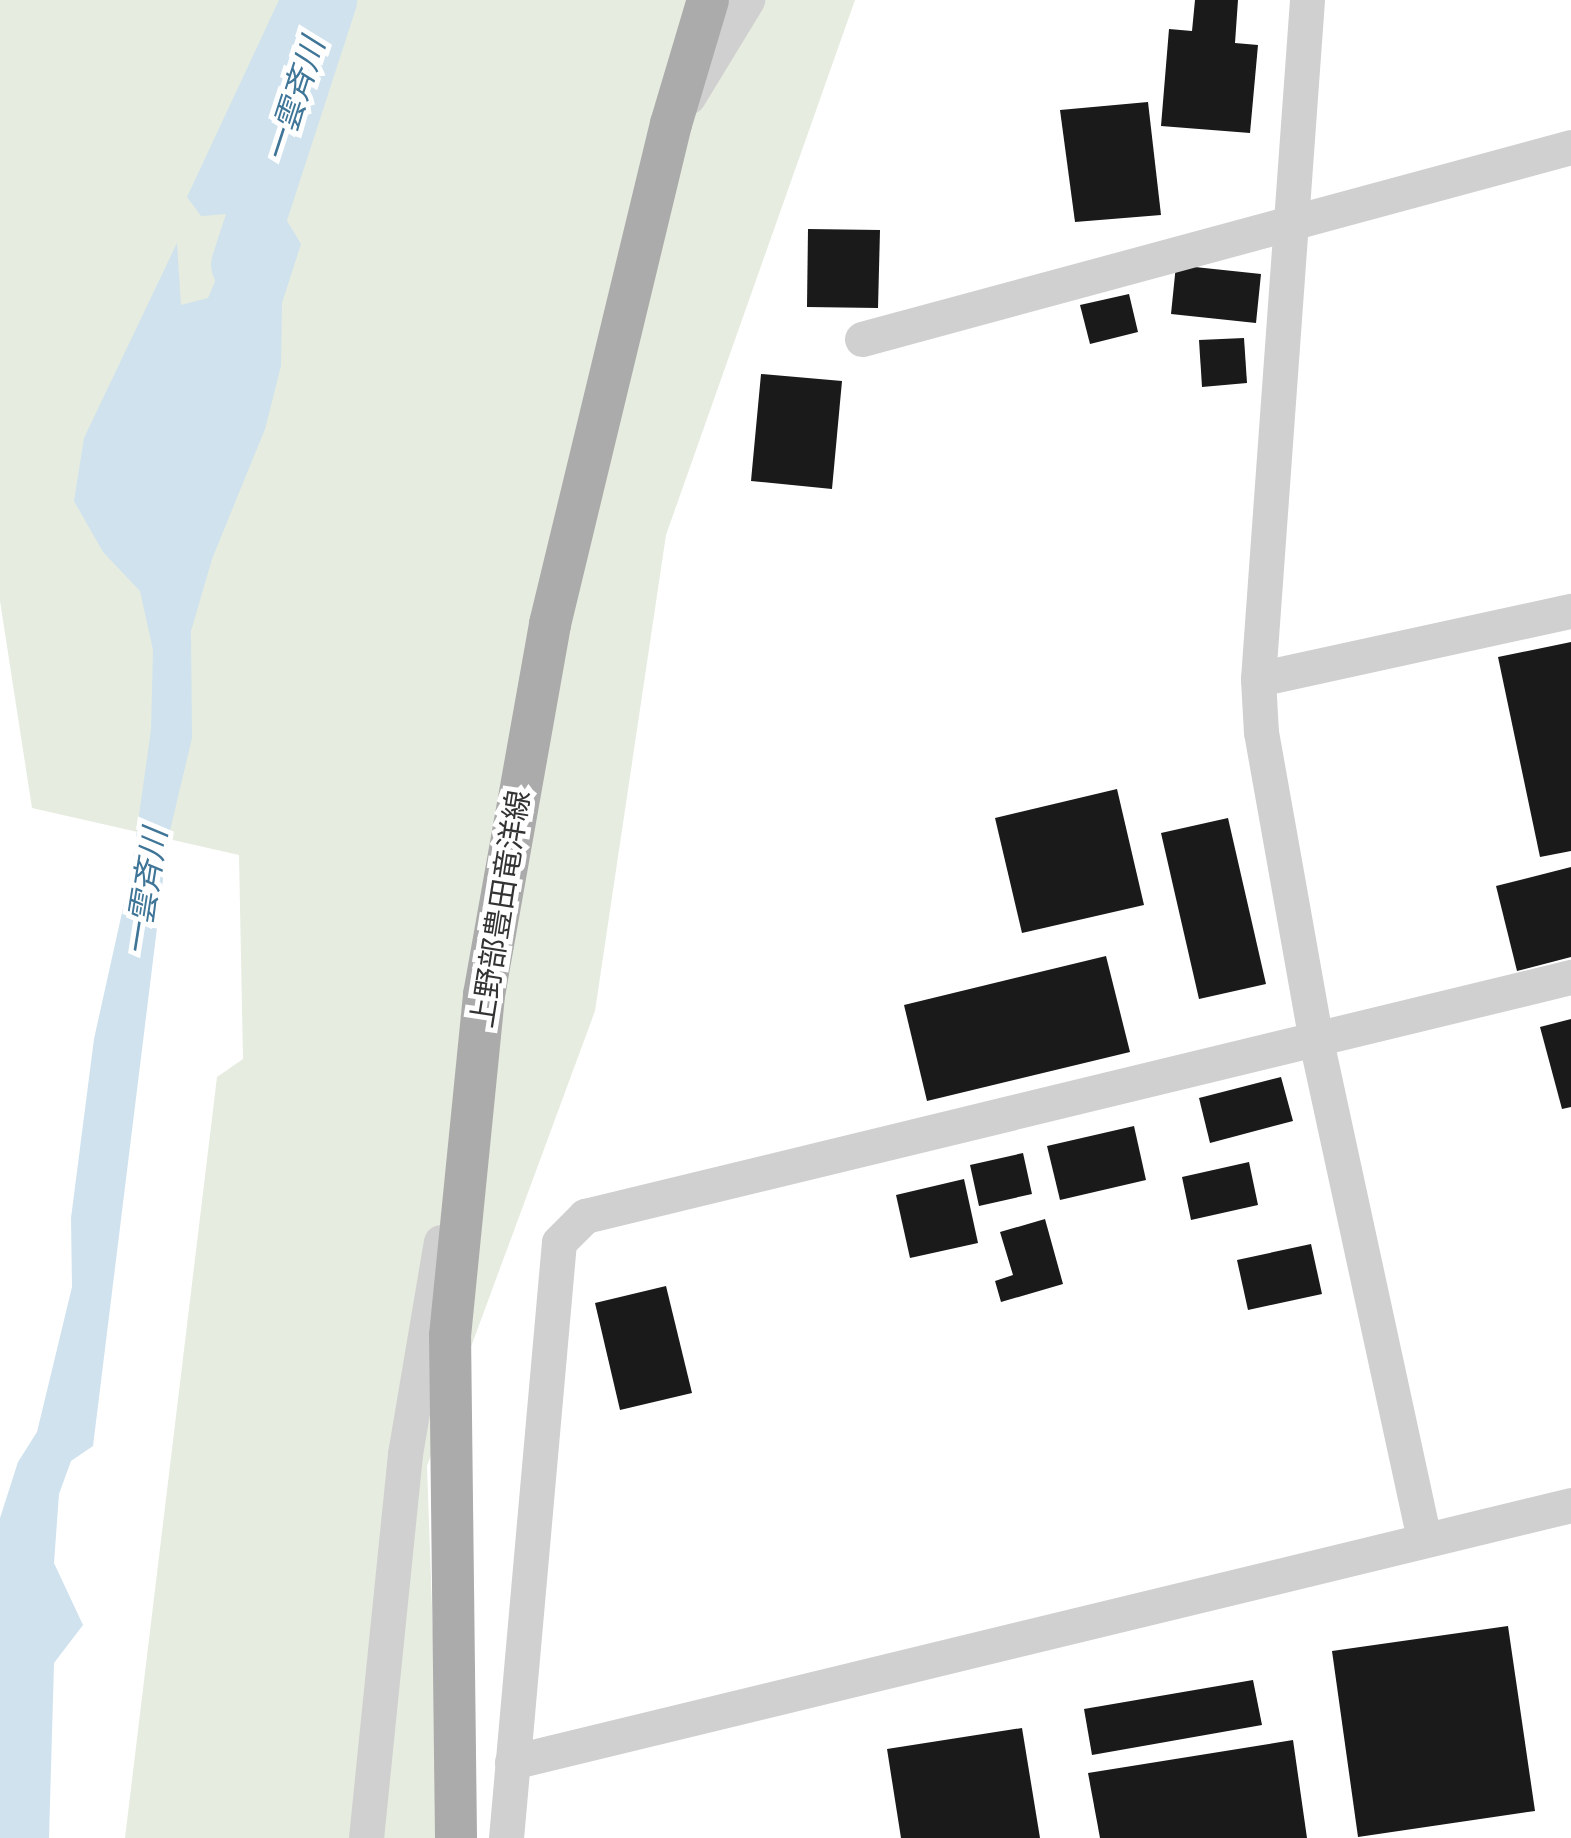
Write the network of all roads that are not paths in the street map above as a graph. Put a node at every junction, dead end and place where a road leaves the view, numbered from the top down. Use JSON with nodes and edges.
{"nodes":[{"id":1,"x":708,"y":0,"type":"edge"},
{"id":2,"x":747,"y":0,"type":"edge"},
{"id":3,"x":1307,"y":0,"type":"edge"},
{"id":4,"x":670,"y":124,"type":"junction"},
{"id":5,"x":1571,"y":147,"type":"edge"},
{"id":6,"x":1294,"y":218,"type":"junction"},
{"id":7,"x":862,"y":339,"type":"dead end"},
{"id":8,"x":1571,"y":611,"type":"edge"},
{"id":9,"x":1258,"y":678,"type":"junction"},
{"id":10,"x":1571,"y":977,"type":"edge"},
{"id":11,"x":484,"y":995,"type":"junction"},
{"id":12,"x":1315,"y":1036,"type":"junction"},
{"id":13,"x":1571,"y":1505,"type":"edge"},
{"id":14,"x":1424,"y":1539,"type":"junction"},
{"id":15,"x":512,"y":1762,"type":"junction"},
{"id":16,"x":366,"y":1838,"type":"edge"},
{"id":17,"x":456,"y":1838,"type":"edge"},
{"id":18,"x":506,"y":1838,"type":"edge"}],
"edges":[{"from":1,"to":4,"type":"main road","name":"上野部豊田竜洋線"},
{"from":2,"to":4,"type":"street"},
{"from":3,"to":6,"type":"street"},
{"from":4,"to":11,"type":"main road","name":"上野部豊田竜洋線"},
{"from":5,"to":6,"type":"street"},
{"from":6,"to":7,"type":"street"},
{"from":6,"to":9,"type":"street"},
{"from":8,"to":9,"type":"street"},
{"from":9,"to":12,"type":"street"},
{"from":10,"to":12,"type":"street"},
{"from":11,"to":16,"type":"street"},
{"from":11,"to":17,"type":"main road","name":"上野部豊田竜洋線"},
{"from":12,"to":14,"type":"street"},
{"from":12,"to":15,"type":"street"},
{"from":13,"to":14,"type":"street"},
{"from":14,"to":15,"type":"street"},
{"from":15,"to":18,"type":"street"}]}
